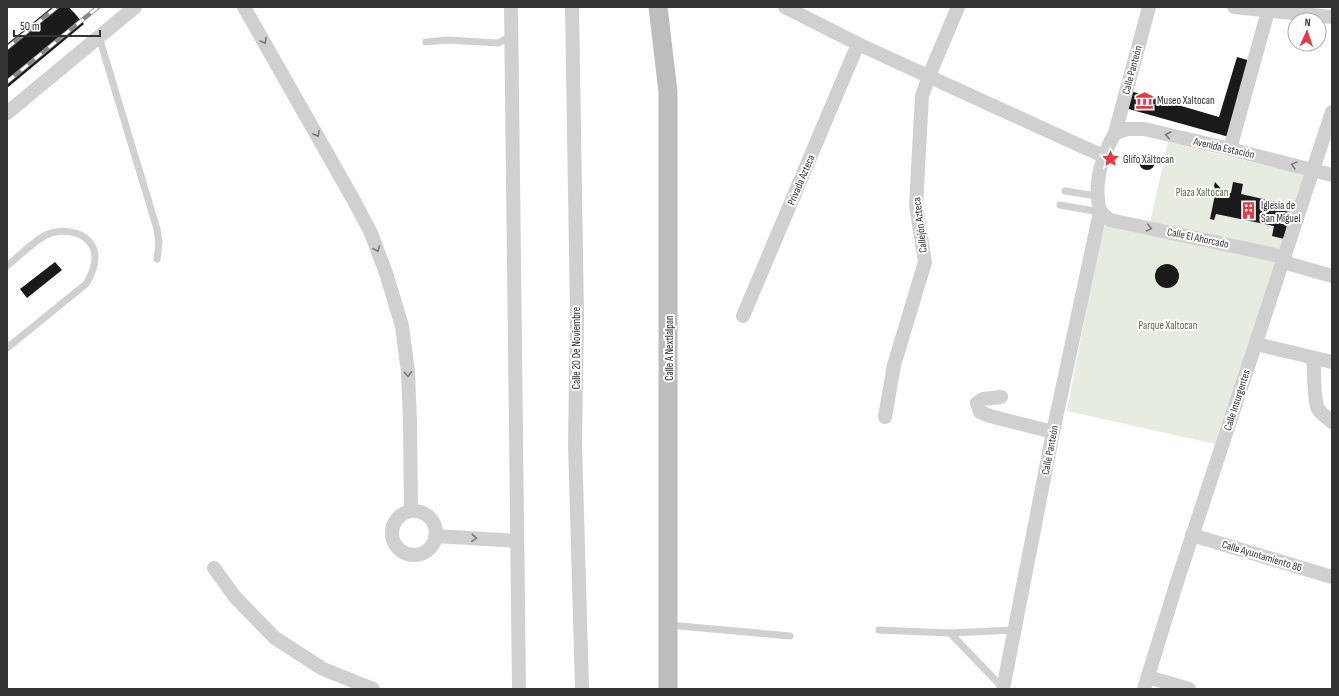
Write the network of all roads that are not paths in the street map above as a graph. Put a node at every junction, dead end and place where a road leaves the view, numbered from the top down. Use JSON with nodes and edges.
{"nodes":[{"id":1,"x":135,"y":7,"type":"edge"},
{"id":2,"x":244,"y":7,"type":"edge"},
{"id":3,"x":510,"y":7,"type":"edge"},
{"id":4,"x":572,"y":7,"type":"edge"},
{"id":5,"x":658,"y":7,"type":"edge"},
{"id":6,"x":785,"y":7,"type":"edge"},
{"id":7,"x":958,"y":7,"type":"edge"},
{"id":8,"x":1149,"y":7,"type":"edge"},
{"id":9,"x":1234,"y":7,"type":"edge"},
{"id":10,"x":1268,"y":10,"type":"junction"},
{"id":11,"x":1332,"y":17,"type":"edge"},
{"id":12,"x":99,"y":37,"type":"junction"},
{"id":13,"x":510,"y":37,"type":"junction"},
{"id":14,"x":426,"y":42,"type":"dead end"},
{"id":15,"x":858,"y":44,"type":"junction"},
{"id":16,"x":929,"y":76,"type":"junction"},
{"id":17,"x":1332,"y":112,"type":"edge"},
{"id":18,"x":7,"y":113,"type":"edge"},
{"id":19,"x":1115,"y":133,"type":"junction"},
{"id":20,"x":1230,"y":148,"type":"junction"},
{"id":21,"x":1104,"y":156,"type":"junction"},
{"id":22,"x":1312,"y":170,"type":"junction"},
{"id":23,"x":1332,"y":175,"type":"edge"},
{"id":24,"x":1065,"y":191,"type":"dead end"},
{"id":25,"x":1097,"y":196,"type":"junction"},
{"id":26,"x":1060,"y":205,"type":"dead end"},
{"id":27,"x":1105,"y":216,"type":"junction"},
{"id":28,"x":157,"y":259,"type":"dead end"},
{"id":29,"x":1284,"y":260,"type":"junction"},
{"id":30,"x":7,"y":266,"type":"edge"},
{"id":31,"x":1332,"y":276,"type":"edge"},
{"id":32,"x":743,"y":316,"type":"dead end"},
{"id":33,"x":1256,"y":344,"type":"junction"},
{"id":34,"x":7,"y":348,"type":"edge"},
{"id":35,"x":1313,"y":358,"type":"junction"},
{"id":36,"x":1332,"y":362,"type":"edge"},
{"id":37,"x":1001,"y":397,"type":"dead end"},
{"id":38,"x":885,"y":417,"type":"dead end"},
{"id":39,"x":1332,"y":422,"type":"edge"},
{"id":40,"x":1053,"y":432,"type":"junction"},
{"id":41,"x":411,"y":511,"type":"junction"},
{"id":42,"x":1192,"y":535,"type":"junction"},
{"id":43,"x":435,"y":536,"type":"junction"},
{"id":44,"x":517,"y":541,"type":"junction"},
{"id":45,"x":214,"y":568,"type":"dead end"},
{"id":46,"x":1332,"y":577,"type":"edge"},
{"id":47,"x":669,"y":625,"type":"junction"},
{"id":48,"x":879,"y":630,"type":"dead end"},
{"id":49,"x":1014,"y":630,"type":"junction"},
{"id":50,"x":950,"y":633,"type":"junction"},
{"id":51,"x":790,"y":636,"type":"dead end"},
{"id":52,"x":1146,"y":683,"type":"edge"},
{"id":53,"x":1003,"y":688,"type":"edge"},
{"id":54,"x":373,"y":689,"type":"edge"},
{"id":55,"x":519,"y":689,"type":"edge"},
{"id":56,"x":582,"y":689,"type":"edge"},
{"id":57,"x":668,"y":689,"type":"edge"},
{"id":58,"x":1189,"y":689,"type":"edge"}],
"edges":[{"from":1,"to":12,"type":"street"},
{"from":2,"to":41,"type":"street","one_way":true},
{"from":3,"to":13,"type":"street"},
{"from":4,"to":56,"type":"street","name":"Calle 20 De Noviembre"},
{"from":5,"to":47,"type":"main road","name":"Calle A Nextlalpan"},
{"from":6,"to":15,"type":"street"},
{"from":7,"to":16,"type":"street","name":"Callejón Azteca"},
{"from":8,"to":19,"type":"street","name":"Calle Panteón"},
{"from":9,"to":10,"type":"street"},
{"from":10,"to":11,"type":"street"},
{"from":10,"to":20,"type":"street"},
{"from":12,"to":18,"type":"street"},
{"from":12,"to":28,"type":"lane"},
{"from":13,"to":14,"type":"lane"},
{"from":13,"to":44,"type":"street"},
{"from":15,"to":16,"type":"street"},
{"from":15,"to":32,"type":"street","name":"Privada Azteca"},
{"from":16,"to":21,"type":"street"},
{"from":16,"to":38,"type":"street","name":"Callejón Azteca"},
{"from":17,"to":22,"type":"street","name":"Calle Insurgentes"},
{"from":20,"to":19,"type":"street","name":"Avenida Estación","one_way":true},
{"from":19,"to":21,"type":"street","name":"Calle Panteón"},
{"from":22,"to":20,"type":"street","name":"Avenida Estación","one_way":true},
{"from":21,"to":25,"type":"street","name":"Calle Panteón"},
{"from":22,"to":23,"type":"street","name":"Avenida Estación"},
{"from":22,"to":29,"type":"street","name":"Calle Insurgentes"},
{"from":24,"to":25,"type":"lane"},
{"from":25,"to":27,"type":"street","name":"Calle Panteón"},
{"from":26,"to":27,"type":"lane"},
{"from":27,"to":29,"type":"street","name":"Calle El Ahorcado","one_way":true},
{"from":27,"to":40,"type":"street","name":"Calle Panteón"},
{"from":29,"to":31,"type":"street","name":"Calle El Ahorcado"},
{"from":29,"to":33,"type":"street","name":"Calle Insurgentes"},
{"from":30,"to":34,"type":"lane"},
{"from":33,"to":35,"type":"street"},
{"from":33,"to":42,"type":"street","name":"Calle Insurgentes"},
{"from":35,"to":36,"type":"street"},
{"from":35,"to":39,"type":"street"},
{"from":37,"to":40,"type":"street"},
{"from":40,"to":49,"type":"street","name":"Calle Panteón"},
{"from":41,"to":43,"type":"street"},
{"from":41,"to":43,"type":"street"},
{"from":42,"to":46,"type":"street","name":"Calle Ayuntamiento 86"},
{"from":42,"to":52,"type":"street","name":"Calle Insurgentes"},
{"from":43,"to":44,"type":"street","one_way":true},
{"from":44,"to":55,"type":"street"},
{"from":45,"to":54,"type":"street"},
{"from":47,"to":51,"type":"lane"},
{"from":47,"to":57,"type":"main road","name":"Calle A Nextlalpan"},
{"from":48,"to":50,"type":"lane"},
{"from":49,"to":50,"type":"lane"},
{"from":49,"to":53,"type":"street","name":"Calle Panteón"},
{"from":50,"to":53,"type":"lane"},
{"from":52,"to":58,"type":"street"}]}
